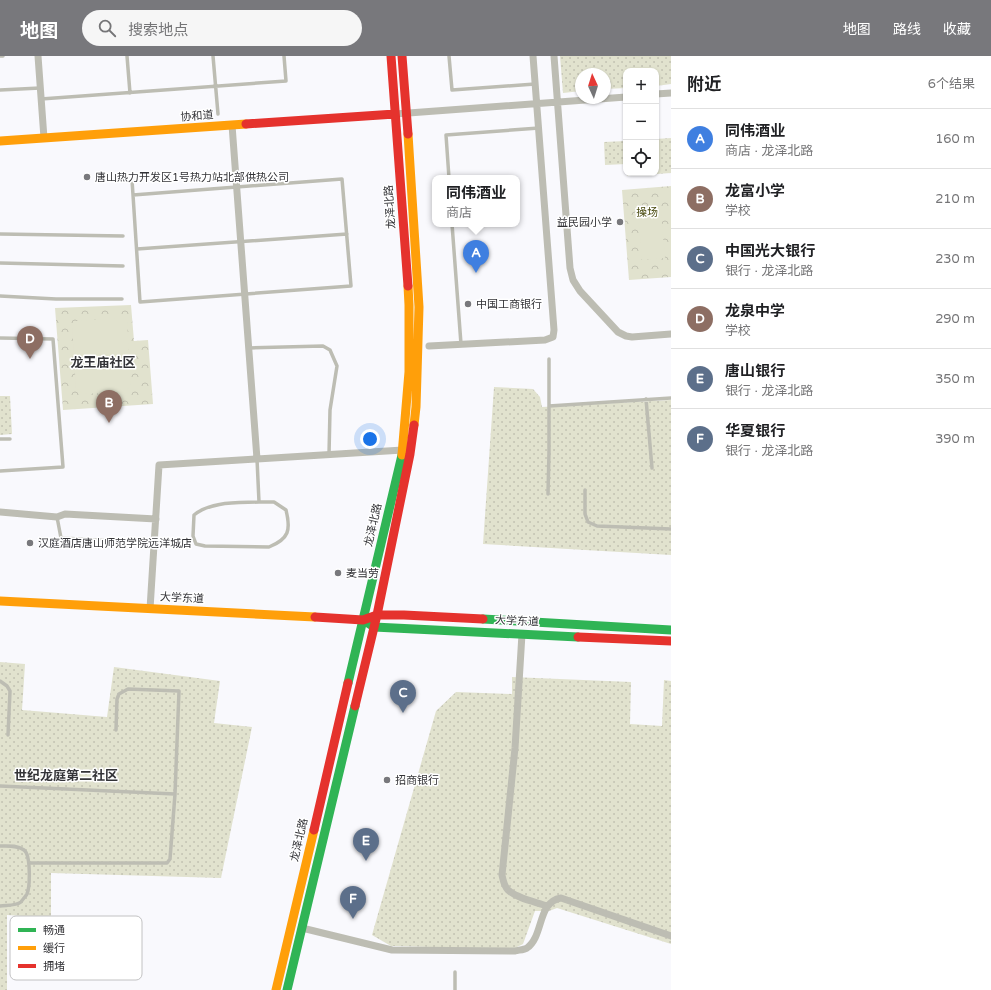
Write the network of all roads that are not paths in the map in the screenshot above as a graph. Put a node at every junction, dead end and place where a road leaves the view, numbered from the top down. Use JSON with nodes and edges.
{"nodes":[{"id":1,"x":38,"y":56,"type":"edge"},
{"id":2,"x":127,"y":56,"type":"edge"},
{"id":3,"x":213,"y":56,"type":"edge"},
{"id":4,"x":284,"y":56,"type":"edge"},
{"id":5,"x":391,"y":56,"type":"edge"},
{"id":6,"x":402,"y":56,"type":"edge"},
{"id":7,"x":450,"y":56,"type":"edge"},
{"id":8,"x":533,"y":56,"type":"edge"},
{"id":9,"x":554,"y":56,"type":"edge"},
{"id":10,"x":535,"y":84,"type":"junction"},
{"id":11,"x":215,"y":86,"type":"junction"},
{"id":12,"x":40,"y":88,"type":"junction"},
{"id":13,"x":0,"y":90,"type":"edge"},
{"id":14,"x":130,"y":93,"type":"junction"},
{"id":15,"x":671,"y":93,"type":"edge"},
{"id":16,"x":659,"y":94,"type":"edge"},
{"id":17,"x":623,"y":97,"type":"edge"},
{"id":18,"x":41,"y":99,"type":"junction"},
{"id":19,"x":558,"y":102,"type":"junction"},
{"id":20,"x":537,"y":104,"type":"junction"},
{"id":21,"x":218,"y":114,"type":"dead end"},
{"id":22,"x":395,"y":114,"type":"junction"},
{"id":23,"x":406,"y":114,"type":"junction"},
{"id":24,"x":232,"y":125,"type":"junction"},
{"id":25,"x":539,"y":128,"type":"junction"},
{"id":26,"x":44,"y":138,"type":"junction"},
{"id":27,"x":0,"y":141,"type":"edge"},
{"id":28,"x":449,"y":175,"type":"edge"},
{"id":29,"x":132,"y":180,"type":"dead end"},
{"id":30,"x":237,"y":187,"type":"junction"},
{"id":31,"x":133,"y":195,"type":"junction"},
{"id":32,"x":452,"y":227,"type":"edge"},
{"id":33,"x":0,"y":234,"type":"edge"},
{"id":34,"x":346,"y":234,"type":"junction"},
{"id":35,"x":123,"y":236,"type":"dead end"},
{"id":36,"x":241,"y":242,"type":"junction"},
{"id":37,"x":137,"y":248,"type":"junction"},
{"id":38,"x":0,"y":263,"type":"edge"},
{"id":39,"x":123,"y":266,"type":"dead end"},
{"id":40,"x":245,"y":294,"type":"junction"},
{"id":41,"x":0,"y":296,"type":"edge"},
{"id":42,"x":122,"y":298,"type":"dead end"},
{"id":43,"x":671,"y":334,"type":"edge"},
{"id":44,"x":0,"y":338,"type":"edge"},
{"id":45,"x":461,"y":344,"type":"junction"},
{"id":46,"x":429,"y":346,"type":"dead end"},
{"id":47,"x":249,"y":348,"type":"junction"},
{"id":48,"x":549,"y":359,"type":"dead end"},
{"id":49,"x":671,"y":398,"type":"edge"},
{"id":50,"x":646,"y":399,"type":"junction"},
{"id":51,"x":549,"y":406,"type":"junction"},
{"id":52,"x":0,"y":439,"type":"edge"},
{"id":53,"x":10,"y":439,"type":"dead end"},
{"id":54,"x":406,"y":452,"type":"junction"},
{"id":55,"x":329,"y":454,"type":"junction"},
{"id":56,"x":258,"y":459,"type":"junction"},
{"id":57,"x":652,"y":468,"type":"dead end"},
{"id":58,"x":0,"y":471,"type":"edge"},
{"id":59,"x":585,"y":490,"type":"dead end"},
{"id":60,"x":548,"y":494,"type":"dead end"},
{"id":61,"x":259,"y":502,"type":"junction"},
{"id":62,"x":0,"y":512,"type":"edge"},
{"id":63,"x":57,"y":517,"type":"junction"},
{"id":64,"x":156,"y":519,"type":"junction"},
{"id":65,"x":671,"y":529,"type":"edge"},
{"id":66,"x":154,"y":543,"type":"junction"},
{"id":67,"x":0,"y":601,"type":"edge"},
{"id":68,"x":150,"y":608,"type":"junction"},
{"id":69,"x":377,"y":615,"type":"junction"},
{"id":70,"x":363,"y":620,"type":"junction"},
{"id":71,"x":374,"y":627,"type":"junction"},
{"id":72,"x":671,"y":630,"type":"edge"},
{"id":73,"x":522,"y":634,"type":"junction"},
{"id":74,"x":671,"y":641,"type":"edge"},
{"id":75,"x":0,"y":681,"type":"edge"},
{"id":76,"x":116,"y":730,"type":"dead end"},
{"id":77,"x":8,"y":735,"type":"dead end"},
{"id":78,"x":0,"y":786,"type":"edge"},
{"id":79,"x":175,"y":794,"type":"junction"},
{"id":80,"x":0,"y":846,"type":"edge"},
{"id":81,"x":29,"y":863,"type":"junction"},
{"id":82,"x":0,"y":906,"type":"edge"},
{"id":83,"x":547,"y":906,"type":"junction"},
{"id":84,"x":302,"y":928,"type":"junction"},
{"id":85,"x":671,"y":936,"type":"edge"},
{"id":86,"x":455,"y":972,"type":"dead end"},
{"id":87,"x":276,"y":990,"type":"edge"},
{"id":88,"x":287,"y":990,"type":"edge"},
{"id":89,"x":455,"y":990,"type":"edge"}],
"edges":[{"from":1,"to":12,"type":"street"},
{"from":2,"to":14,"type":"lane"},
{"from":3,"to":11,"type":"lane"},
{"from":4,"to":11,"type":"lane"},
{"from":5,"to":22,"type":"main road","name":"龙泽北路"},
{"from":6,"to":23,"type":"main road","name":"龙泽北路"},
{"from":7,"to":10,"type":"lane"},
{"from":8,"to":10,"type":"street"},
{"from":9,"to":19,"type":"street"},
{"from":10,"to":20,"type":"street"},
{"from":11,"to":14,"type":"lane"},
{"from":11,"to":21,"type":"lane"},
{"from":12,"to":13,"type":"lane"},
{"from":12,"to":18,"type":"street"},
{"from":14,"to":18,"type":"lane"},
{"from":15,"to":16,"type":"street"},
{"from":17,"to":19,"type":"street"},
{"from":18,"to":26,"type":"street"},
{"from":19,"to":20,"type":"street"},
{"from":19,"to":43,"type":"street"},
{"from":20,"to":23,"type":"street"},
{"from":20,"to":25,"type":"street"},
{"from":22,"to":23,"type":"street"},
{"from":22,"to":24,"type":"main road","name":"协和道"},
{"from":22,"to":54,"type":"main road","name":"龙泽北路"},
{"from":23,"to":54,"type":"main road","name":"龙泽北路"},
{"from":24,"to":26,"type":"main road","name":"协和道"},
{"from":24,"to":30,"type":"street"},
{"from":25,"to":28,"type":"lane"},
{"from":25,"to":45,"type":"street"},
{"from":26,"to":27,"type":"main road","name":"协和道"},
{"from":29,"to":31,"type":"lane"},
{"from":30,"to":31,"type":"lane"},
{"from":30,"to":34,"type":"lane"},
{"from":30,"to":36,"type":"street"},
{"from":31,"to":37,"type":"lane"},
{"from":32,"to":45,"type":"lane"},
{"from":33,"to":35,"type":"lane"},
{"from":34,"to":36,"type":"lane"},
{"from":34,"to":40,"type":"lane"},
{"from":36,"to":37,"type":"lane"},
{"from":36,"to":40,"type":"street"},
{"from":37,"to":40,"type":"lane"},
{"from":38,"to":39,"type":"lane"},
{"from":40,"to":47,"type":"street"},
{"from":41,"to":42,"type":"lane"},
{"from":44,"to":58,"type":"lane"},
{"from":45,"to":46,"type":"street"},
{"from":47,"to":55,"type":"lane"},
{"from":47,"to":56,"type":"street"},
{"from":48,"to":51,"type":"lane"},
{"from":49,"to":50,"type":"lane"},
{"from":50,"to":51,"type":"lane"},
{"from":50,"to":57,"type":"lane"},
{"from":51,"to":60,"type":"lane"},
{"from":52,"to":53,"type":"lane"},
{"from":54,"to":55,"type":"street"},
{"from":54,"to":69,"type":"main road","name":"龙泽北路"},
{"from":54,"to":70,"type":"main road","name":"龙泽北路"},
{"from":55,"to":56,"type":"street"},
{"from":56,"to":61,"type":"lane"},
{"from":56,"to":64,"type":"street"},
{"from":59,"to":65,"type":"lane"},
{"from":61,"to":61,"type":"lane"},
{"from":62,"to":63,"type":"street"},
{"from":63,"to":64,"type":"street"},
{"from":63,"to":66,"type":"lane"},
{"from":64,"to":66,"type":"street"},
{"from":66,"to":68,"type":"street"},
{"from":67,"to":68,"type":"main road","name":"大学东道"},
{"from":68,"to":70,"type":"main road","name":"大学东道"},
{"from":69,"to":70,"type":"main road","name":"大学东道"},
{"from":69,"to":71,"type":"main road","name":"龙泽北路"},
{"from":69,"to":72,"type":"main road","name":"大学东道"},
{"from":70,"to":71,"type":"main road","name":"大学东道"},
{"from":70,"to":87,"type":"main road","name":"龙泽北路"},
{"from":71,"to":73,"type":"main road","name":"大学东道"},
{"from":71,"to":84,"type":"main road","name":"龙泽北路"},
{"from":73,"to":74,"type":"main road","name":"大学东道"},
{"from":73,"to":83,"type":"street"},
{"from":75,"to":77,"type":"lane"},
{"from":76,"to":79,"type":"lane"},
{"from":78,"to":79,"type":"lane"},
{"from":79,"to":81,"type":"lane"},
{"from":80,"to":81,"type":"lane"},
{"from":81,"to":82,"type":"lane"},
{"from":83,"to":84,"type":"street"},
{"from":83,"to":85,"type":"street"},
{"from":84,"to":88,"type":"main road","name":"龙泽北路"},
{"from":86,"to":89,"type":"lane"}]}
